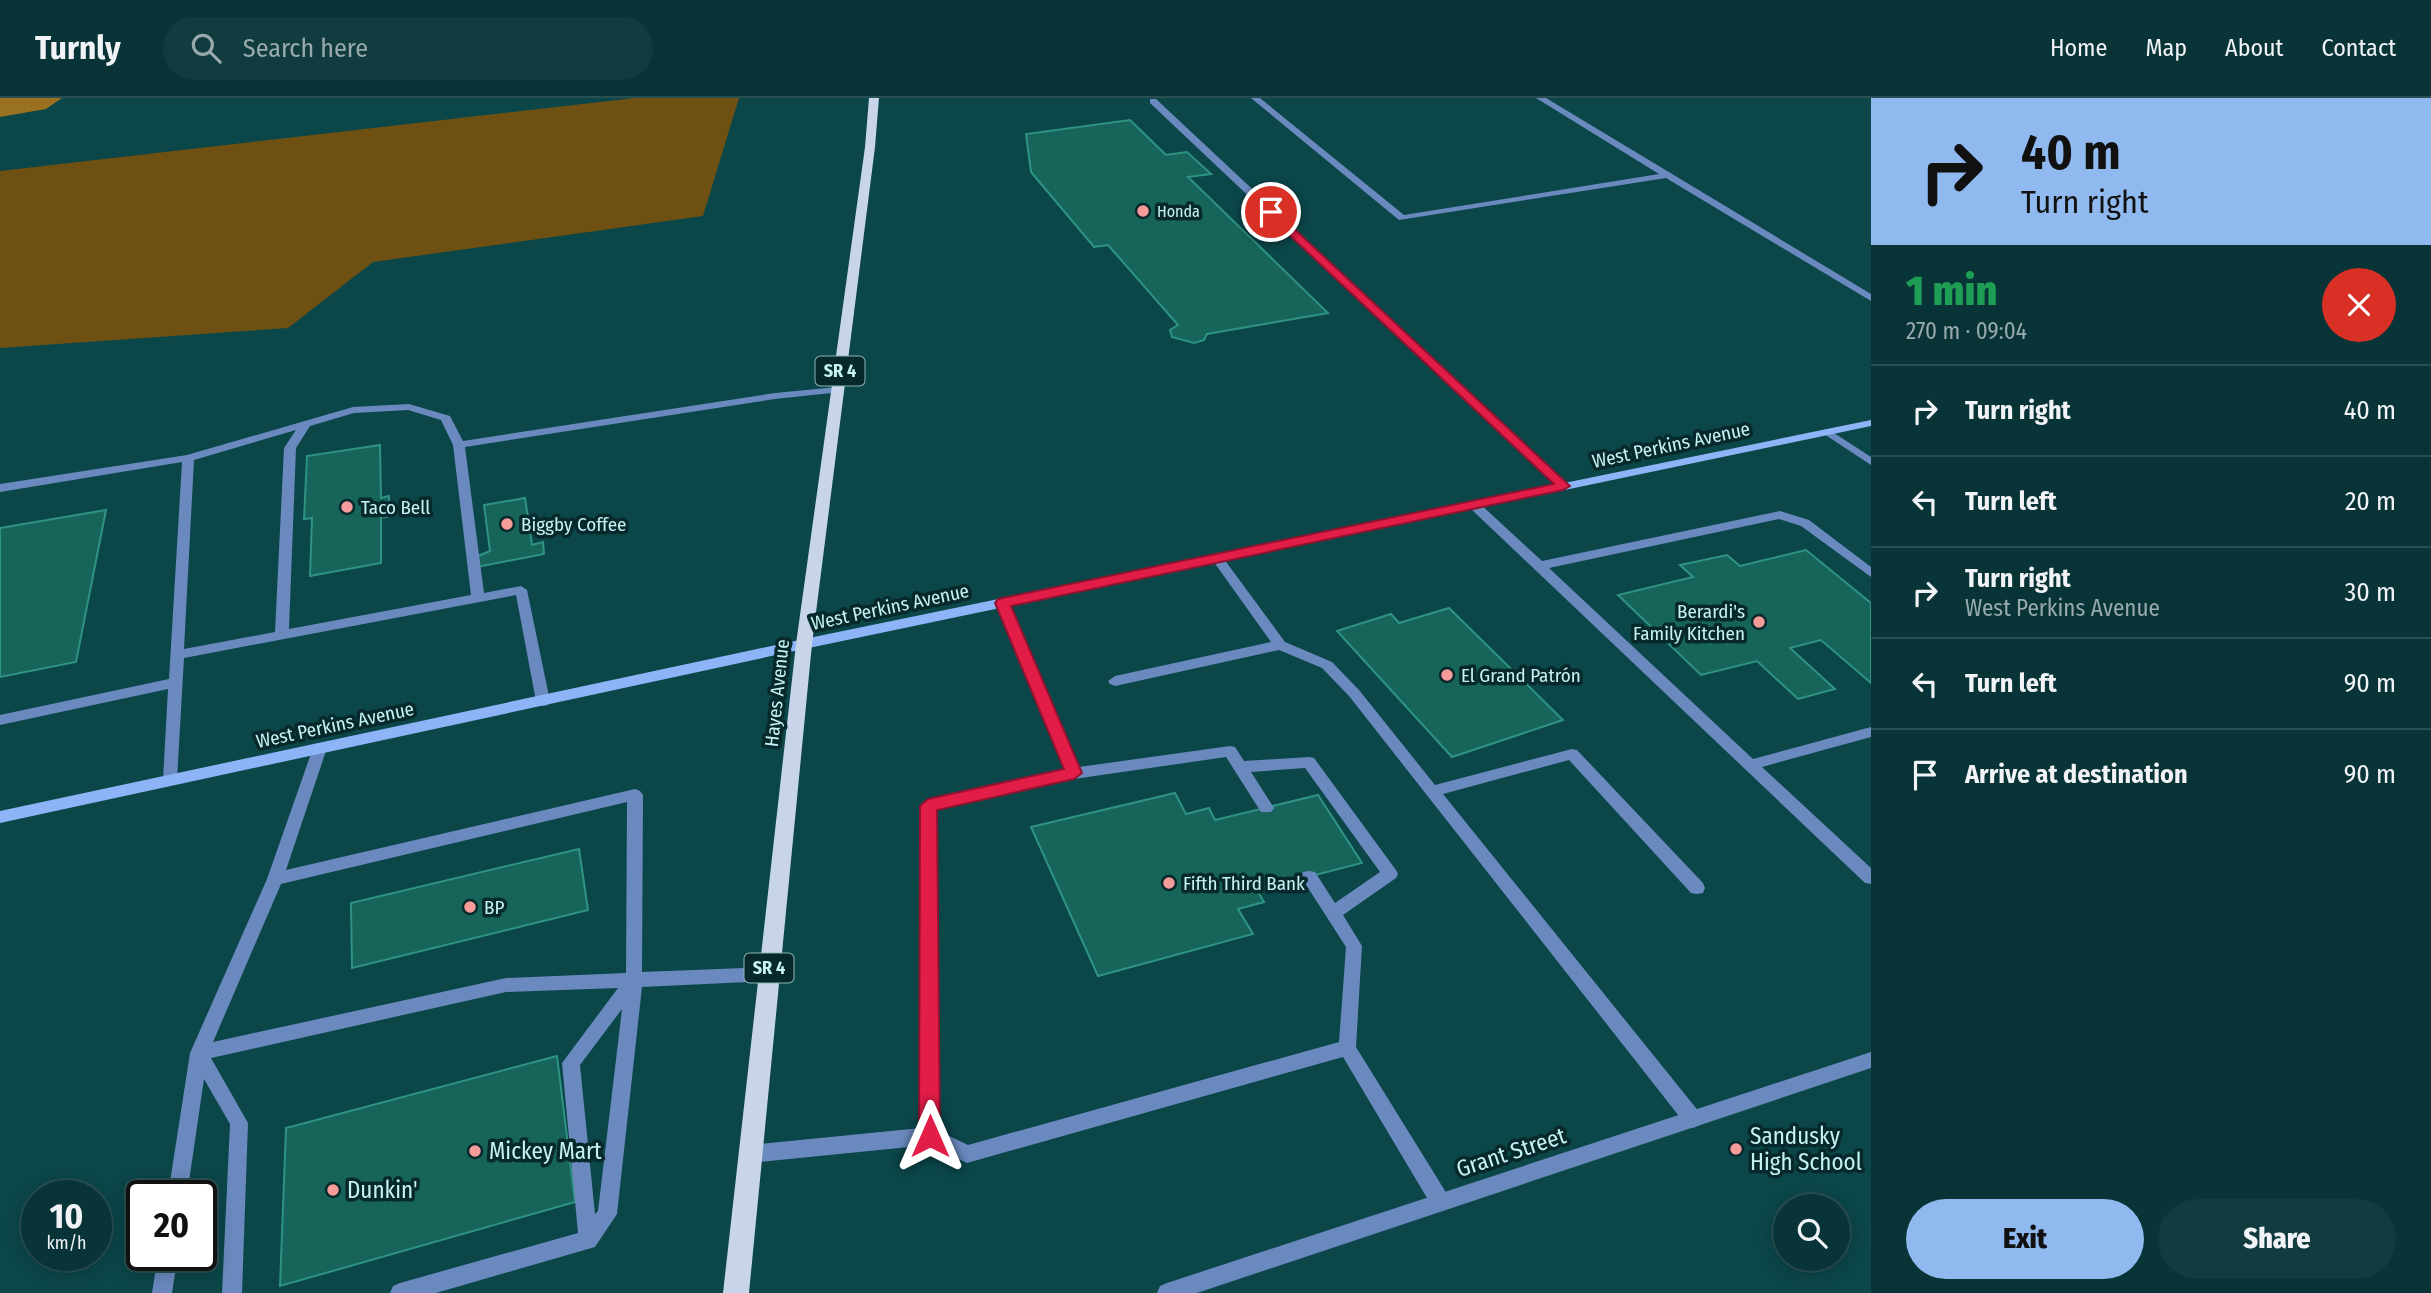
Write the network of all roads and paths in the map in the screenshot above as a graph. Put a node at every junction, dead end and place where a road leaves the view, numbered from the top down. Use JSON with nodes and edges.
{"nodes":[{"id":1,"x":874,"y":98,"type":"edge"},
{"id":2,"x":1255,"y":98,"type":"edge"},
{"id":3,"x":1540,"y":98,"type":"edge"},
{"id":4,"x":1153,"y":101,"type":"dead end"},
{"id":5,"x":1668,"y":175,"type":"junction"},
{"id":6,"x":1871,"y":298,"type":"edge"},
{"id":7,"x":837,"y":390,"type":"junction"},
{"id":8,"x":307,"y":422,"type":"junction"},
{"id":9,"x":1871,"y":423,"type":"edge"},
{"id":10,"x":1828,"y":432,"type":"junction"},
{"id":11,"x":459,"y":445,"type":"junction"},
{"id":12,"x":188,"y":458,"type":"junction"},
{"id":13,"x":1871,"y":462,"type":"edge"},
{"id":14,"x":1563,"y":486,"type":"junction"},
{"id":15,"x":0,"y":488,"type":"edge"},
{"id":16,"x":1474,"y":505,"type":"junction"},
{"id":17,"x":1217,"y":558,"type":"junction"},
{"id":18,"x":1539,"y":566,"type":"junction"},
{"id":19,"x":1871,"y":573,"type":"edge"},
{"id":20,"x":478,"y":598,"type":"junction"},
{"id":21,"x":1003,"y":603,"type":"junction"},
{"id":22,"x":282,"y":635,"type":"junction"},
{"id":23,"x":804,"y":644,"type":"junction"},
{"id":24,"x":1280,"y":645,"type":"junction"},
{"id":25,"x":177,"y":655,"type":"junction"},
{"id":26,"x":1115,"y":681,"type":"dead end"},
{"id":27,"x":176,"y":682,"type":"junction"},
{"id":28,"x":543,"y":701,"type":"junction"},
{"id":29,"x":0,"y":720,"type":"edge"},
{"id":30,"x":1871,"y":732,"type":"edge"},
{"id":31,"x":320,"y":748,"type":"junction"},
{"id":32,"x":1750,"y":765,"type":"junction"},
{"id":33,"x":1239,"y":767,"type":"junction"},
{"id":34,"x":1074,"y":773,"type":"junction"},
{"id":35,"x":170,"y":780,"type":"junction"},
{"id":36,"x":1433,"y":791,"type":"junction"},
{"id":37,"x":1266,"y":808,"type":"dead end"},
{"id":38,"x":0,"y":817,"type":"edge"},
{"id":39,"x":1309,"y":877,"type":"dead end"},
{"id":40,"x":1871,"y":878,"type":"edge"},
{"id":41,"x":275,"y":879,"type":"junction"},
{"id":42,"x":1697,"y":888,"type":"dead end"},
{"id":43,"x":1333,"y":913,"type":"junction"},
{"id":44,"x":768,"y":974,"type":"junction"},
{"id":45,"x":634,"y":980,"type":"junction"},
{"id":46,"x":1347,"y":1048,"type":"junction"},
{"id":47,"x":199,"y":1053,"type":"junction"},
{"id":48,"x":1871,"y":1060,"type":"edge"},
{"id":49,"x":1693,"y":1119,"type":"junction"},
{"id":50,"x":930,"y":1136,"type":"junction"},
{"id":51,"x":750,"y":1153,"type":"junction"},
{"id":52,"x":179,"y":1180,"type":"edge"},
{"id":53,"x":1440,"y":1201,"type":"junction"},
{"id":54,"x":588,"y":1240,"type":"junction"},
{"id":55,"x":165,"y":1271,"type":"edge"},
{"id":56,"x":162,"y":1293,"type":"edge"},
{"id":57,"x":232,"y":1293,"type":"edge"},
{"id":58,"x":400,"y":1293,"type":"edge"},
{"id":59,"x":736,"y":1293,"type":"edge"},
{"id":60,"x":1167,"y":1293,"type":"edge"}],
"edges":[{"from":1,"to":7,"type":"main road","name":"Hayes Avenue","number":"SR 4"},
{"from":2,"to":5,"type":"street"},
{"from":3,"to":5,"type":"street"},
{"from":4,"to":14,"type":"street"},
{"from":5,"to":6,"type":"street"},
{"from":7,"to":11,"type":"street"},
{"from":7,"to":23,"type":"main road","name":"Hayes Avenue","number":"SR 4"},
{"from":8,"to":11,"type":"street"},
{"from":8,"to":12,"type":"street"},
{"from":8,"to":22,"type":"street"},
{"from":9,"to":10,"type":"main road","name":"West Perkins Avenue"},
{"from":10,"to":13,"type":"street"},
{"from":10,"to":14,"type":"main road","name":"West Perkins Avenue"},
{"from":11,"to":20,"type":"street"},
{"from":12,"to":15,"type":"street"},
{"from":12,"to":25,"type":"street"},
{"from":14,"to":16,"type":"main road","name":"West Perkins Avenue"},
{"from":16,"to":17,"type":"main road","name":"West Perkins Avenue"},
{"from":16,"to":18,"type":"street"},
{"from":17,"to":21,"type":"main road","name":"West Perkins Avenue"},
{"from":17,"to":24,"type":"street"},
{"from":18,"to":19,"type":"street"},
{"from":18,"to":32,"type":"street"},
{"from":20,"to":22,"type":"street"},
{"from":20,"to":28,"type":"street"},
{"from":21,"to":23,"type":"main road","name":"West Perkins Avenue"},
{"from":21,"to":34,"type":"street"},
{"from":22,"to":25,"type":"street"},
{"from":23,"to":28,"type":"main road","name":"West Perkins Avenue"},
{"from":23,"to":44,"type":"main road","name":"Hayes Avenue","number":"SR 4"},
{"from":24,"to":26,"type":"street"},
{"from":24,"to":36,"type":"street"},
{"from":25,"to":27,"type":"street"},
{"from":27,"to":29,"type":"street"},
{"from":27,"to":35,"type":"street"},
{"from":28,"to":31,"type":"main road","name":"West Perkins Avenue"},
{"from":30,"to":32,"type":"street"},
{"from":31,"to":35,"type":"main road","name":"West Perkins Avenue"},
{"from":31,"to":41,"type":"street"},
{"from":32,"to":40,"type":"street"},
{"from":33,"to":34,"type":"street"},
{"from":33,"to":37,"type":"street"},
{"from":33,"to":43,"type":"street"},
{"from":34,"to":50,"type":"street"},
{"from":35,"to":38,"type":"main road","name":"West Perkins Avenue"},
{"from":36,"to":42,"type":"street"},
{"from":36,"to":49,"type":"street"},
{"from":39,"to":43,"type":"street"},
{"from":41,"to":45,"type":"street"},
{"from":41,"to":47,"type":"street"},
{"from":43,"to":46,"type":"street"},
{"from":44,"to":45,"type":"street"},
{"from":44,"to":51,"type":"main road","name":"Hayes Avenue","number":"SR 4"},
{"from":45,"to":47,"type":"street"},
{"from":45,"to":54,"type":"street"},
{"from":45,"to":54,"type":"street"},
{"from":46,"to":50,"type":"street"},
{"from":46,"to":53,"type":"street"},
{"from":47,"to":52,"type":"street"},
{"from":47,"to":57,"type":"street"},
{"from":48,"to":49,"type":"street","name":"Grant Street"},
{"from":49,"to":53,"type":"street","name":"Grant Street"},
{"from":50,"to":51,"type":"street"},
{"from":51,"to":59,"type":"main road","name":"Hayes Avenue","number":"SR 4"},
{"from":53,"to":60,"type":"street","name":"Grant Street"},
{"from":54,"to":58,"type":"street"},
{"from":55,"to":56,"type":"street"}]}
